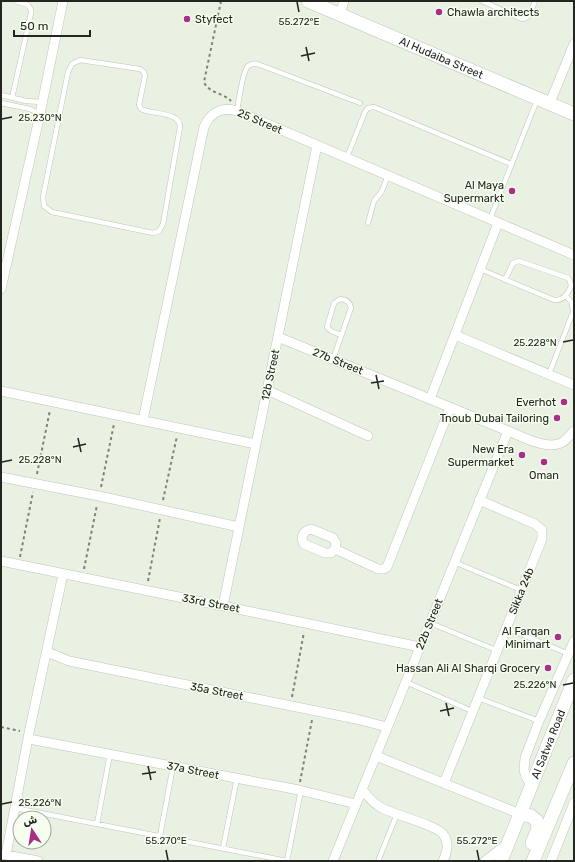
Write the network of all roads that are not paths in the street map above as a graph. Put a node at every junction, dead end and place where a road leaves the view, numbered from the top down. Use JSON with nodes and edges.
{"nodes":[{"id":1,"x":16,"y":1,"type":"edge"},
{"id":2,"x":63,"y":1,"type":"edge"},
{"id":3,"x":308,"y":1,"type":"edge"},
{"id":4,"x":344,"y":1,"type":"edge"},
{"id":5,"x":482,"y":1,"type":"edge"},
{"id":6,"x":535,"y":1,"type":"edge"},
{"id":7,"x":30,"y":3,"type":"edge"},
{"id":8,"x":340,"y":14,"type":"junction"},
{"id":9,"x":574,"y":44,"type":"edge"},
{"id":10,"x":1,"y":95,"type":"edge"},
{"id":11,"x":12,"y":98,"type":"junction"},
{"id":12,"x":537,"y":99,"type":"junction"},
{"id":13,"x":42,"y":102,"type":"junction"},
{"id":14,"x":1,"y":103,"type":"edge"},
{"id":15,"x":360,"y":104,"type":"dead end"},
{"id":16,"x":549,"y":104,"type":"junction"},
{"id":17,"x":236,"y":111,"type":"junction"},
{"id":18,"x":40,"y":114,"type":"junction"},
{"id":19,"x":574,"y":114,"type":"edge"},
{"id":20,"x":59,"y":119,"type":"junction"},
{"id":21,"x":317,"y":145,"type":"junction"},
{"id":22,"x":347,"y":157,"type":"junction"},
{"id":23,"x":511,"y":164,"type":"junction"},
{"id":24,"x":388,"y":175,"type":"junction"},
{"id":25,"x":494,"y":221,"type":"junction"},
{"id":26,"x":368,"y":223,"type":"dead end"},
{"id":27,"x":574,"y":255,"type":"edge"},
{"id":28,"x":3,"y":267,"type":"edge"},
{"id":29,"x":480,"y":269,"type":"junction"},
{"id":30,"x":506,"y":280,"type":"junction"},
{"id":31,"x":1,"y":289,"type":"edge"},
{"id":32,"x":566,"y":296,"type":"junction"},
{"id":33,"x":341,"y":335,"type":"junction"},
{"id":34,"x":455,"y":335,"type":"junction"},
{"id":35,"x":278,"y":336,"type":"junction"},
{"id":36,"x":333,"y":359,"type":"junction"},
{"id":37,"x":549,"y":374,"type":"junction"},
{"id":38,"x":574,"y":385,"type":"edge"},
{"id":39,"x":267,"y":390,"type":"junction"},
{"id":40,"x":1,"y":391,"type":"edge"},
{"id":41,"x":430,"y":399,"type":"junction"},
{"id":42,"x":450,"y":408,"type":"junction"},
{"id":43,"x":143,"y":420,"type":"junction"},
{"id":44,"x":574,"y":430,"type":"edge"},
{"id":45,"x":508,"y":432,"type":"junction"},
{"id":46,"x":368,"y":436,"type":"dead end"},
{"id":47,"x":256,"y":444,"type":"junction"},
{"id":48,"x":1,"y":477,"type":"edge"},
{"id":49,"x":479,"y":500,"type":"junction"},
{"id":50,"x":239,"y":527,"type":"junction"},
{"id":51,"x":335,"y":549,"type":"dead end"},
{"id":52,"x":1,"y":561,"type":"edge"},
{"id":53,"x":454,"y":562,"type":"junction"},
{"id":54,"x":63,"y":574,"type":"junction"},
{"id":55,"x":521,"y":590,"type":"junction"},
{"id":56,"x":223,"y":606,"type":"junction"},
{"id":57,"x":430,"y":623,"type":"junction"},
{"id":58,"x":506,"y":628,"type":"junction"},
{"id":59,"x":574,"y":641,"type":"edge"},
{"id":60,"x":420,"y":647,"type":"junction"},
{"id":61,"x":496,"y":650,"type":"junction"},
{"id":62,"x":47,"y":652,"type":"junction"},
{"id":63,"x":569,"y":654,"type":"junction"},
{"id":64,"x":574,"y":680,"type":"edge"},
{"id":65,"x":406,"y":682,"type":"junction"},
{"id":66,"x":478,"y":698,"type":"junction"},
{"id":67,"x":472,"y":711,"type":"junction"},
{"id":68,"x":538,"y":721,"type":"junction"},
{"id":69,"x":387,"y":727,"type":"junction"},
{"id":70,"x":29,"y":736,"type":"junction"},
{"id":71,"x":110,"y":754,"type":"junction"},
{"id":72,"x":376,"y":756,"type":"junction"},
{"id":73,"x":574,"y":763,"type":"edge"},
{"id":74,"x":173,"y":766,"type":"junction"},
{"id":75,"x":237,"y":778,"type":"junction"},
{"id":76,"x":444,"y":783,"type":"junction"},
{"id":77,"x":532,"y":786,"type":"junction"},
{"id":78,"x":300,"y":790,"type":"junction"},
{"id":79,"x":362,"y":790,"type":"junction"},
{"id":80,"x":574,"y":803,"type":"edge"},
{"id":81,"x":356,"y":804,"type":"junction"},
{"id":82,"x":15,"y":808,"type":"junction"},
{"id":83,"x":397,"y":814,"type":"junction"},
{"id":84,"x":520,"y":814,"type":"junction"},
{"id":85,"x":97,"y":824,"type":"junction"},
{"id":86,"x":160,"y":836,"type":"junction"},
{"id":87,"x":507,"y":844,"type":"junction"},
{"id":88,"x":223,"y":848,"type":"junction"},
{"id":89,"x":3,"y":855,"type":"edge"},
{"id":90,"x":38,"y":861,"type":"edge"},
{"id":91,"x":287,"y":861,"type":"edge"},
{"id":92,"x":333,"y":861,"type":"edge"},
{"id":93,"x":378,"y":861,"type":"edge"},
{"id":94,"x":443,"y":861,"type":"edge"},
{"id":95,"x":485,"y":861,"type":"edge"},
{"id":96,"x":501,"y":861,"type":"edge"},
{"id":97,"x":525,"y":861,"type":"edge"},
{"id":98,"x":533,"y":861,"type":"edge"},
{"id":99,"x":551,"y":861,"type":"edge"}],
"edges":[{"from":1,"to":7,"type":"lane"},
{"from":2,"to":13,"type":"street"},
{"from":3,"to":8,"type":"main road","name":"Al Hudaiba Street"},
{"from":4,"to":8,"type":"street"},
{"from":5,"to":6,"type":"lane"},
{"from":7,"to":11,"type":"lane"},
{"from":8,"to":12,"type":"main road","name":"Al Hudaiba Street"},
{"from":9,"to":16,"type":"street"},
{"from":10,"to":11,"type":"lane"},
{"from":11,"to":13,"type":"lane"},
{"from":12,"to":16,"type":"main road","name":"Al Hudaiba Street"},
{"from":12,"to":23,"type":"lane"},
{"from":13,"to":18,"type":"street"},
{"from":14,"to":18,"type":"lane"},
{"from":15,"to":17,"type":"lane"},
{"from":16,"to":19,"type":"main road","name":"Al Hudaiba Street"},
{"from":17,"to":21,"type":"street","name":"25 Street"},
{"from":17,"to":43,"type":"street","name":"25 Street"},
{"from":18,"to":20,"type":"lane"},
{"from":18,"to":28,"type":"street"},
{"from":20,"to":20,"type":"lane"},
{"from":21,"to":22,"type":"street","name":"25 Street"},
{"from":21,"to":35,"type":"street","name":"12b Street"},
{"from":22,"to":23,"type":"lane"},
{"from":22,"to":24,"type":"street","name":"25 Street"},
{"from":23,"to":25,"type":"lane"},
{"from":24,"to":25,"type":"street","name":"25 Street"},
{"from":24,"to":26,"type":"lane"},
{"from":25,"to":27,"type":"street","name":"25 Street"},
{"from":25,"to":29,"type":"street"},
{"from":28,"to":31,"type":"street"},
{"from":29,"to":30,"type":"lane"},
{"from":29,"to":34,"type":"street"},
{"from":30,"to":32,"type":"lane"},
{"from":30,"to":32,"type":"lane"},
{"from":32,"to":37,"type":"lane"},
{"from":33,"to":33,"type":"lane"},
{"from":33,"to":36,"type":"lane"},
{"from":34,"to":37,"type":"street"},
{"from":34,"to":41,"type":"street"},
{"from":35,"to":36,"type":"street","name":"27b Street"},
{"from":35,"to":39,"type":"street","name":"12b Street"},
{"from":36,"to":41,"type":"street","name":"27b Street"},
{"from":37,"to":38,"type":"street"},
{"from":39,"to":46,"type":"street"},
{"from":39,"to":47,"type":"street","name":"12b Street"},
{"from":40,"to":43,"type":"street"},
{"from":41,"to":42,"type":"street","name":"27b Street"},
{"from":42,"to":45,"type":"street","name":"27b Street"},
{"from":42,"to":51,"type":"street"},
{"from":43,"to":47,"type":"street"},
{"from":44,"to":45,"type":"street","name":"27b Street"},
{"from":45,"to":49,"type":"street","name":"22b Street"},
{"from":47,"to":50,"type":"street","name":"12b Street"},
{"from":48,"to":50,"type":"street"},
{"from":49,"to":53,"type":"street","name":"22b Street"},
{"from":49,"to":55,"type":"street","name":"Sikka 24b"},
{"from":50,"to":56,"type":"street","name":"12b Street"},
{"from":52,"to":54,"type":"street","name":"33rd Street"},
{"from":53,"to":55,"type":"lane"},
{"from":53,"to":57,"type":"street","name":"22b Street"},
{"from":54,"to":56,"type":"street","name":"33rd Street"},
{"from":54,"to":62,"type":"street"},
{"from":55,"to":58,"type":"street","name":"Sikka 24b"},
{"from":56,"to":60,"type":"street","name":"33rd Street"},
{"from":57,"to":60,"type":"street","name":"22b Street"},
{"from":57,"to":61,"type":"lane"},
{"from":58,"to":61,"type":"street","name":"Sikka 24b"},
{"from":58,"to":63,"type":"lane"},
{"from":59,"to":63,"type":"street","name":"Al Satwa Road"},
{"from":60,"to":65,"type":"street","name":"22b Street"},
{"from":61,"to":66,"type":"street","name":"Sikka 24b"},
{"from":62,"to":69,"type":"street","name":"35a Street"},
{"from":62,"to":70,"type":"street"},
{"from":63,"to":68,"type":"street","name":"Al Satwa Road"},
{"from":64,"to":77,"type":"main road","name":"Al Satwa Road"},
{"from":65,"to":67,"type":"lane"},
{"from":65,"to":69,"type":"street","name":"22b Street"},
{"from":66,"to":67,"type":"street","name":"Sikka 24b"},
{"from":66,"to":68,"type":"lane"},
{"from":67,"to":76,"type":"street","name":"Sikka 24b"},
{"from":68,"to":77,"type":"street","name":"Al Satwa Road"},
{"from":69,"to":72,"type":"street","name":"22b Street"},
{"from":70,"to":71,"type":"street","name":"37a Street"},
{"from":70,"to":82,"type":"street"},
{"from":71,"to":74,"type":"street","name":"37a Street"},
{"from":71,"to":85,"type":"lane"},
{"from":72,"to":76,"type":"street"},
{"from":72,"to":79,"type":"street","name":"22b Street"},
{"from":73,"to":98,"type":"main road"},
{"from":74,"to":75,"type":"street","name":"37a Street"},
{"from":74,"to":86,"type":"lane"},
{"from":75,"to":78,"type":"street","name":"37a Street"},
{"from":75,"to":88,"type":"lane"},
{"from":76,"to":84,"type":"street"},
{"from":77,"to":84,"type":"main road","name":"Al Satwa Road"},
{"from":78,"to":81,"type":"street","name":"37a Street"},
{"from":78,"to":91,"type":"lane"},
{"from":79,"to":81,"type":"street","name":"22b Street"},
{"from":79,"to":83,"type":"street"},
{"from":80,"to":99,"type":"street"},
{"from":81,"to":92,"type":"street","name":"22b Street"},
{"from":82,"to":85,"type":"lane"},
{"from":82,"to":89,"type":"street"},
{"from":83,"to":93,"type":"lane"},
{"from":83,"to":94,"type":"street"},
{"from":84,"to":87,"type":"main road","name":"Al Satwa Road"},
{"from":84,"to":97,"type":"main road"},
{"from":85,"to":86,"type":"lane"},
{"from":86,"to":88,"type":"lane"},
{"from":87,"to":95,"type":"street","name":"Al Satwa Road"},
{"from":87,"to":96,"type":"main road","name":"Al Satwa Road"},
{"from":88,"to":91,"type":"lane"},
{"from":89,"to":90,"type":"street"}]}
